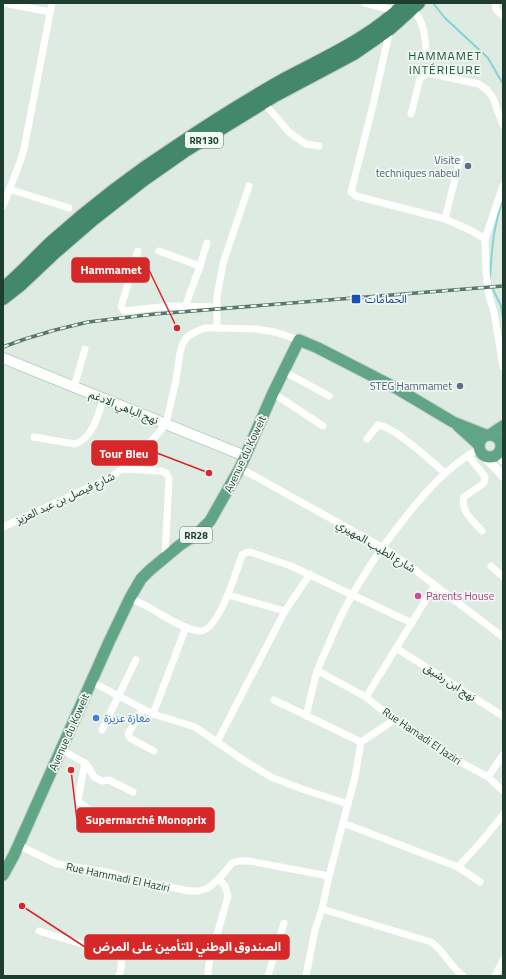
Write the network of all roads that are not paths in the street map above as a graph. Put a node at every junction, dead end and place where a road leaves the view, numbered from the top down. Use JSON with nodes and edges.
{"nodes":[{"id":1,"x":4,"y":3,"type":"edge"},
{"id":2,"x":52,"y":3,"type":"edge"},
{"id":3,"x":365,"y":3,"type":"edge"},
{"id":4,"x":496,"y":3,"type":"edge"},
{"id":5,"x":408,"y":7,"type":"edge"},
{"id":6,"x":50,"y":12,"type":"junction"},
{"id":7,"x":503,"y":16,"type":"edge"},
{"id":8,"x":390,"y":29,"type":"junction"},
{"id":9,"x":426,"y":49,"type":"dead end"},
{"id":10,"x":264,"y":103,"type":"junction"},
{"id":11,"x":411,"y":114,"type":"dead end"},
{"id":12,"x":503,"y":125,"type":"edge"},
{"id":13,"x":319,"y":146,"type":"dead end"},
{"id":14,"x":460,"y":159,"type":"dead end"},
{"id":15,"x":249,"y":186,"type":"dead end"},
{"id":16,"x":503,"y":186,"type":"edge"},
{"id":17,"x":9,"y":189,"type":"junction"},
{"id":18,"x":3,"y":206,"type":"edge"},
{"id":19,"x":69,"y":208,"type":"dead end"},
{"id":20,"x":445,"y":219,"type":"junction"},
{"id":21,"x":485,"y":239,"type":"junction"},
{"id":22,"x":207,"y":243,"type":"dead end"},
{"id":23,"x":138,"y":251,"type":"dead end"},
{"id":24,"x":159,"y":252,"type":"dead end"},
{"id":25,"x":103,"y":262,"type":"dead end"},
{"id":26,"x":200,"y":266,"type":"junction"},
{"id":27,"x":131,"y":271,"type":"junction"},
{"id":28,"x":5,"y":285,"type":"edge"},
{"id":29,"x":3,"y":299,"type":"edge"},
{"id":30,"x":185,"y":307,"type":"junction"},
{"id":31,"x":217,"y":307,"type":"junction"},
{"id":32,"x":217,"y":328,"type":"junction"},
{"id":33,"x":299,"y":340,"type":"junction"},
{"id":34,"x":84,"y":349,"type":"dead end"},
{"id":35,"x":3,"y":358,"type":"edge"},
{"id":36,"x":503,"y":367,"type":"edge"},
{"id":37,"x":283,"y":371,"type":"junction"},
{"id":38,"x":74,"y":387,"type":"junction"},
{"id":39,"x":273,"y":392,"type":"junction"},
{"id":40,"x":329,"y":396,"type":"dead end"},
{"id":41,"x":103,"y":399,"type":"junction"},
{"id":42,"x":453,"y":422,"type":"junction"},
{"id":43,"x":166,"y":424,"type":"junction"},
{"id":44,"x":323,"y":426,"type":"dead end"},
{"id":45,"x":503,"y":426,"type":"edge"},
{"id":46,"x":489,"y":435,"type":"junction"},
{"id":47,"x":34,"y":437,"type":"dead end"},
{"id":48,"x":367,"y":439,"type":"dead end"},
{"id":49,"x":481,"y":450,"type":"junction"},
{"id":50,"x":502,"y":450,"type":"edge"},
{"id":51,"x":468,"y":455,"type":"junction"},
{"id":52,"x":245,"y":456,"type":"junction"},
{"id":53,"x":240,"y":468,"type":"junction"},
{"id":54,"x":124,"y":469,"type":"junction"},
{"id":55,"x":445,"y":473,"type":"junction"},
{"id":56,"x":503,"y":476,"type":"edge"},
{"id":57,"x":3,"y":527,"type":"edge"},
{"id":58,"x":482,"y":531,"type":"dead end"},
{"id":59,"x":382,"y":547,"type":"junction"},
{"id":60,"x":165,"y":558,"type":"junction"},
{"id":61,"x":491,"y":566,"type":"dead end"},
{"id":62,"x":310,"y":574,"type":"junction"},
{"id":63,"x":503,"y":578,"type":"edge"},
{"id":64,"x":435,"y":585,"type":"junction"},
{"id":65,"x":228,"y":595,"type":"junction"},
{"id":66,"x":351,"y":595,"type":"junction"},
{"id":67,"x":130,"y":598,"type":"junction"},
{"id":68,"x":285,"y":611,"type":"junction"},
{"id":69,"x":412,"y":623,"type":"junction"},
{"id":70,"x":186,"y":627,"type":"junction"},
{"id":71,"x":503,"y":637,"type":"edge"},
{"id":72,"x":396,"y":648,"type":"junction"},
{"id":73,"x":136,"y":660,"type":"dead end"},
{"id":74,"x":318,"y":671,"type":"junction"},
{"id":75,"x":92,"y":682,"type":"junction"},
{"id":76,"x":119,"y":696,"type":"junction"},
{"id":77,"x":366,"y":697,"type":"junction"},
{"id":78,"x":274,"y":700,"type":"dead end"},
{"id":79,"x":143,"y":709,"type":"junction"},
{"id":80,"x":153,"y":714,"type":"junction"},
{"id":81,"x":306,"y":716,"type":"junction"},
{"id":82,"x":503,"y":716,"type":"edge"},
{"id":83,"x":394,"y":720,"type":"junction"},
{"id":84,"x":102,"y":730,"type":"dead end"},
{"id":85,"x":216,"y":742,"type":"junction"},
{"id":86,"x":361,"y":742,"type":"junction"},
{"id":87,"x":62,"y":750,"type":"junction"},
{"id":88,"x":154,"y":752,"type":"dead end"},
{"id":89,"x":503,"y":755,"type":"edge"},
{"id":90,"x":85,"y":763,"type":"junction"},
{"id":91,"x":488,"y":777,"type":"junction"},
{"id":92,"x":503,"y":791,"type":"edge"},
{"id":93,"x":134,"y":792,"type":"dead end"},
{"id":94,"x":348,"y":804,"type":"junction"},
{"id":95,"x":97,"y":815,"type":"dead end"},
{"id":96,"x":503,"y":815,"type":"edge"},
{"id":97,"x":343,"y":823,"type":"junction"},
{"id":98,"x":18,"y":845,"type":"junction"},
{"id":99,"x":458,"y":867,"type":"junction"},
{"id":100,"x":3,"y":875,"type":"edge"},
{"id":101,"x":329,"y":876,"type":"junction"},
{"id":102,"x":219,"y":879,"type":"junction"},
{"id":103,"x":480,"y":882,"type":"dead end"},
{"id":104,"x":322,"y":909,"type":"junction"},
{"id":105,"x":284,"y":923,"type":"dead end"},
{"id":106,"x":39,"y":932,"type":"dead end"},
{"id":107,"x":503,"y":960,"type":"edge"},
{"id":108,"x":118,"y":976,"type":"edge"},
{"id":109,"x":208,"y":976,"type":"edge"},
{"id":110,"x":268,"y":976,"type":"edge"},
{"id":111,"x":306,"y":976,"type":"edge"},
{"id":112,"x":463,"y":976,"type":"edge"},
{"id":113,"x":495,"y":976,"type":"edge"}],
"edges":[{"from":1,"to":6,"type":"street"},
{"from":2,"to":6,"type":"street"},
{"from":3,"to":5,"type":"street"},
{"from":4,"to":7,"type":"street"},
{"from":5,"to":8,"type":"highway","number":"RR130"},
{"from":5,"to":9,"type":"street"},
{"from":5,"to":28,"type":"highway","number":"RR130"},
{"from":6,"to":17,"type":"street"},
{"from":8,"to":10,"type":"highway","number":"RR130"},
{"from":8,"to":20,"type":"street"},
{"from":10,"to":13,"type":"street"},
{"from":10,"to":29,"type":"highway","number":"RR130"},
{"from":11,"to":12,"type":"street"},
{"from":14,"to":20,"type":"street"},
{"from":15,"to":31,"type":"street"},
{"from":16,"to":21,"type":"street"},
{"from":17,"to":18,"type":"street"},
{"from":17,"to":19,"type":"street"},
{"from":20,"to":21,"type":"street"},
{"from":21,"to":36,"type":"street"},
{"from":22,"to":26,"type":"street"},
{"from":23,"to":27,"type":"street"},
{"from":24,"to":26,"type":"street"},
{"from":25,"to":27,"type":"street"},
{"from":26,"to":30,"type":"street"},
{"from":27,"to":30,"type":"street"},
{"from":30,"to":31,"type":"street"},
{"from":31,"to":32,"type":"street"},
{"from":32,"to":33,"type":"street","name":"شارع فيصل بن عبد العزيز"},
{"from":32,"to":43,"type":"street","name":"شارع فيصل بن عبد العزيز"},
{"from":33,"to":37,"type":"main road","name":"Avenue du Koweit","number":"RR28"},
{"from":33,"to":42,"type":"main road"},
{"from":34,"to":38,"type":"street"},
{"from":35,"to":38,"type":"main road","name":"نهج الباهي الادغم"},
{"from":37,"to":39,"type":"main road","name":"Avenue du Koweit","number":"RR28"},
{"from":37,"to":40,"type":"street"},
{"from":38,"to":41,"type":"main road","name":"نهج الباهي الادغم"},
{"from":39,"to":44,"type":"street"},
{"from":39,"to":52,"type":"main road","name":"Avenue du Koweit","number":"RR28"},
{"from":41,"to":43,"type":"main road","name":"نهج الباهي الادغم"},
{"from":41,"to":47,"type":"street"},
{"from":42,"to":46,"type":"main road"},
{"from":42,"to":49,"type":"main road"},
{"from":43,"to":52,"type":"main road","name":"نهج الباهي الادغم"},
{"from":43,"to":54,"type":"street","name":"شارع فيصل بن عبد العزيز"},
{"from":45,"to":46,"type":"main road"},
{"from":46,"to":49,"type":"main road"},
{"from":46,"to":50,"type":"main road"},
{"from":48,"to":55,"type":"street"},
{"from":49,"to":50,"type":"main road"},
{"from":49,"to":51,"type":"street"},
{"from":49,"to":56,"type":"street"},
{"from":51,"to":55,"type":"street"},
{"from":51,"to":58,"type":"street"},
{"from":52,"to":53,"type":"main road","name":"Avenue du Koweit","number":"RR28"},
{"from":53,"to":59,"type":"street","name":"شارع الطيب المهيري"},
{"from":53,"to":60,"type":"main road","name":"Avenue du Koweit","number":"RR28"},
{"from":54,"to":57,"type":"street","name":"شارع فيصل بن عبد العزيز"},
{"from":54,"to":60,"type":"street"},
{"from":55,"to":59,"type":"street"},
{"from":59,"to":64,"type":"street","name":"شارع الطيب المهيري"},
{"from":59,"to":66,"type":"street"},
{"from":60,"to":67,"type":"main road","name":"Avenue du Koweit","number":"RR28"},
{"from":61,"to":63,"type":"street"},
{"from":62,"to":65,"type":"street"},
{"from":62,"to":66,"type":"street"},
{"from":62,"to":68,"type":"street"},
{"from":64,"to":69,"type":"street"},
{"from":64,"to":71,"type":"street","name":"شارع الطيب المهيري"},
{"from":65,"to":68,"type":"street"},
{"from":65,"to":70,"type":"street"},
{"from":66,"to":69,"type":"street"},
{"from":66,"to":74,"type":"street"},
{"from":67,"to":70,"type":"street"},
{"from":67,"to":75,"type":"main road","name":"Avenue du Koweit","number":"RR28"},
{"from":68,"to":85,"type":"street"},
{"from":69,"to":72,"type":"street"},
{"from":70,"to":80,"type":"street"},
{"from":72,"to":77,"type":"street"},
{"from":72,"to":82,"type":"street","name":"نهج ابن رشيق"},
{"from":73,"to":76,"type":"street"},
{"from":74,"to":77,"type":"street","name":"Rue Hamadi El Jaziri"},
{"from":74,"to":81,"type":"street"},
{"from":75,"to":76,"type":"street"},
{"from":75,"to":87,"type":"main road","name":"Avenue du Koweit","number":"RR28"},
{"from":76,"to":79,"type":"street"},
{"from":76,"to":84,"type":"street"},
{"from":77,"to":83,"type":"street","name":"Rue Hamadi El Jaziri"},
{"from":78,"to":81,"type":"street"},
{"from":79,"to":80,"type":"street"},
{"from":79,"to":88,"type":"street"},
{"from":80,"to":85,"type":"street"},
{"from":81,"to":86,"type":"street"},
{"from":83,"to":86,"type":"street"},
{"from":83,"to":91,"type":"street","name":"Rue Hamadi El Jaziri"},
{"from":85,"to":94,"type":"street"},
{"from":86,"to":94,"type":"street"},
{"from":87,"to":90,"type":"street"},
{"from":87,"to":98,"type":"main road","name":"Avenue du Koweit","number":"RR28"},
{"from":89,"to":91,"type":"street"},
{"from":90,"to":93,"type":"street"},
{"from":90,"to":95,"type":"street"},
{"from":91,"to":92,"type":"street","name":"Rue Hamadi El Jaziri"},
{"from":94,"to":97,"type":"street"},
{"from":96,"to":99,"type":"street"},
{"from":97,"to":99,"type":"street"},
{"from":97,"to":101,"type":"street"},
{"from":98,"to":100,"type":"main road","name":"Avenue du Koweit","number":"RR28"},
{"from":98,"to":102,"type":"street","name":"Rue Hammadi El Haziri"},
{"from":99,"to":103,"type":"street"},
{"from":101,"to":102,"type":"street","name":"Rue Hammadi El Haziri"},
{"from":101,"to":104,"type":"street"},
{"from":102,"to":109,"type":"street"},
{"from":104,"to":111,"type":"street"},
{"from":104,"to":112,"type":"street"},
{"from":105,"to":110,"type":"street"},
{"from":106,"to":108,"type":"street"},
{"from":107,"to":113,"type":"street"}]}
